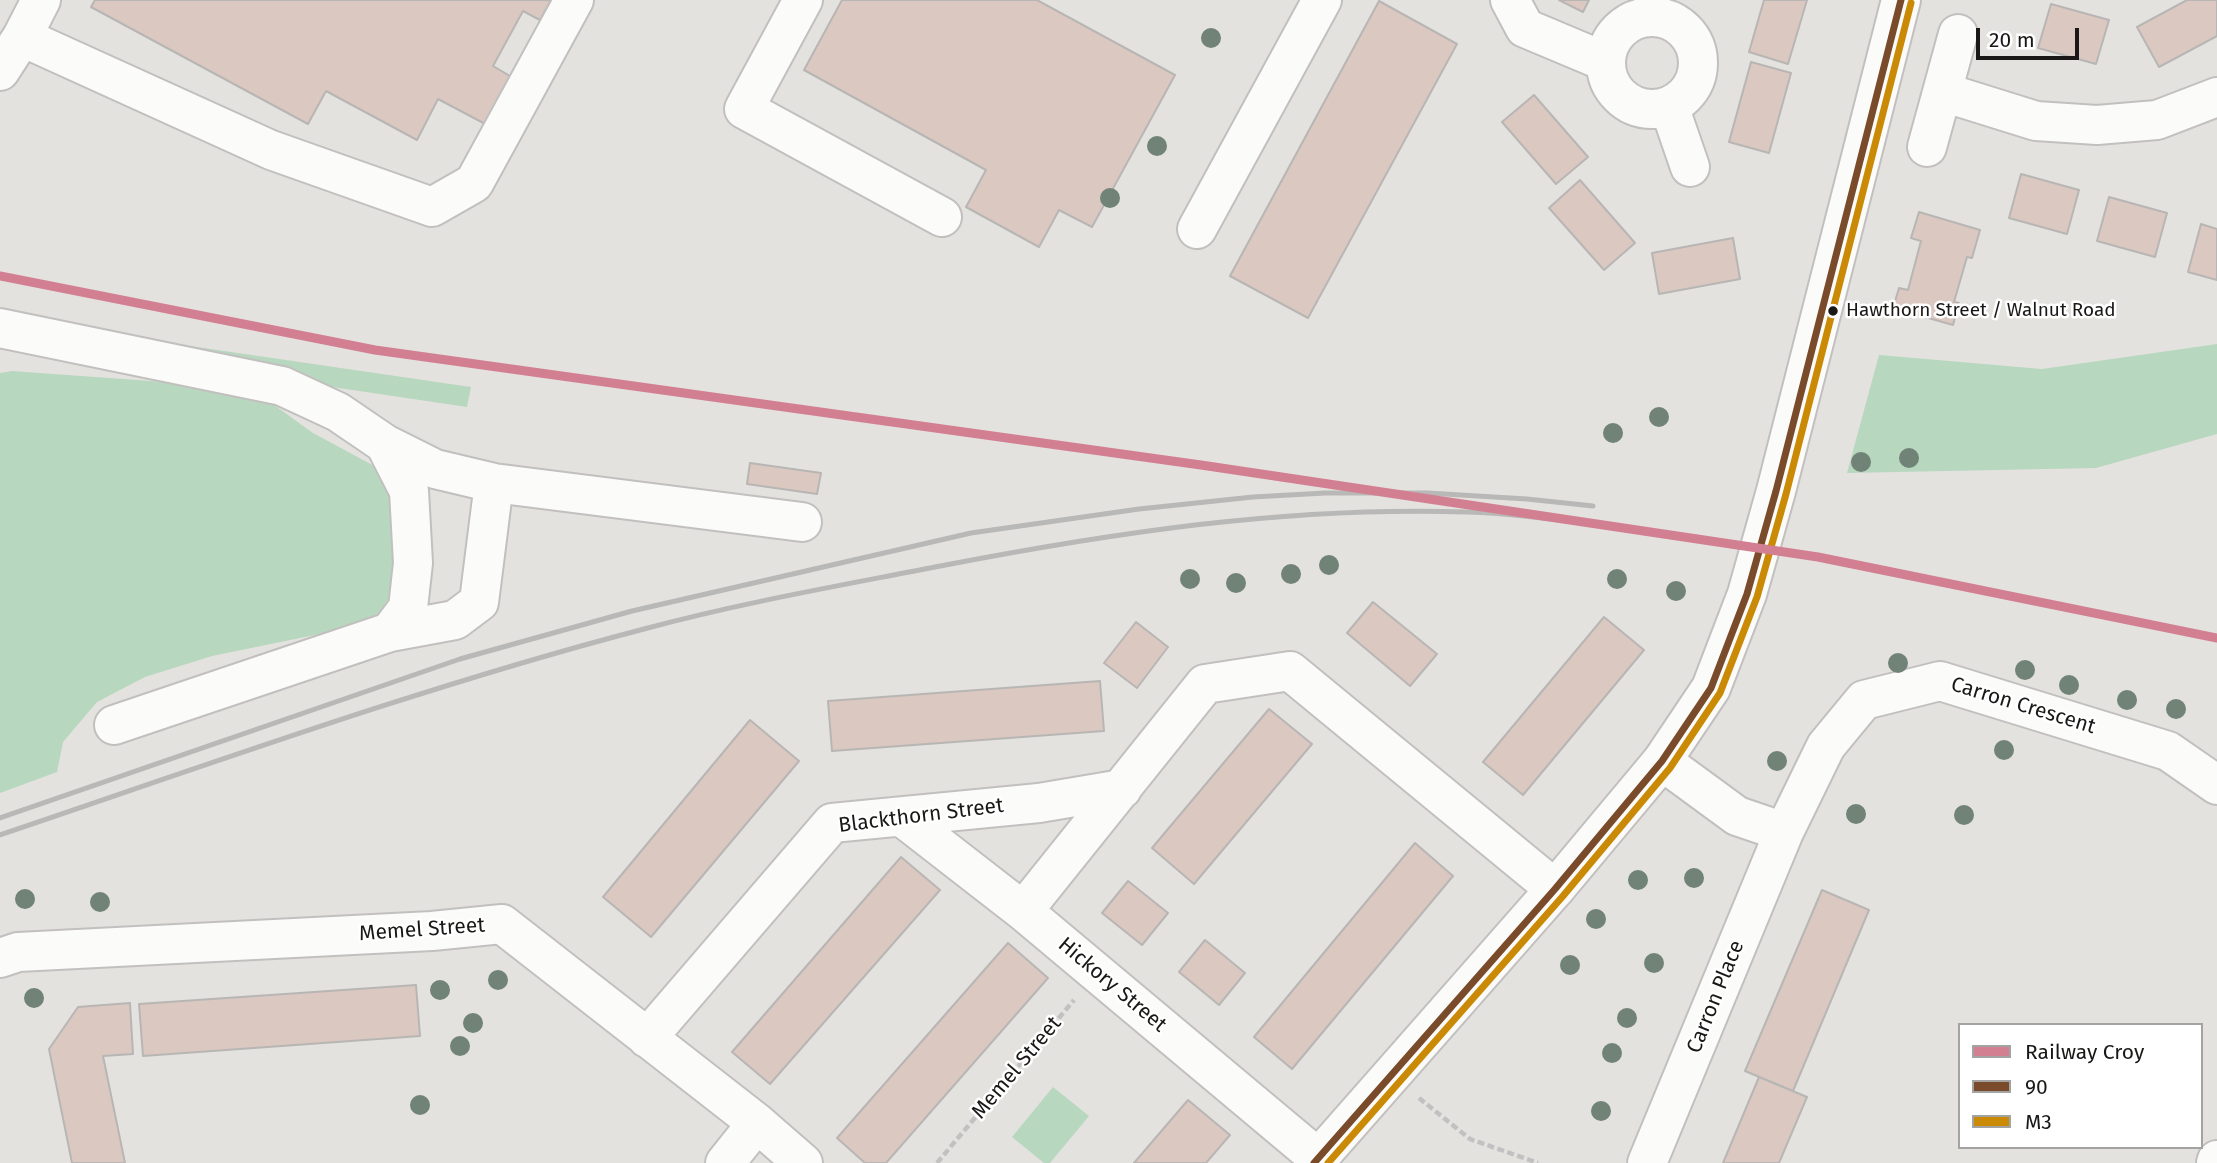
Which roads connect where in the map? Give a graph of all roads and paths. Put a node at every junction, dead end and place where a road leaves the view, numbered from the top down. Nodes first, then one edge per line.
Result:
1 (41, 0) edge
2 (573, 0) edge
3 (803, 0) edge
4 (1322, 0) edge
5 (1510, 0) edge
6 (1901, 0) edge
7 (1676, 10) edge
8 (1958, 34) dead end
9 (22, 37) junction
10 (1606, 62) junction
11 (0, 71) edge
12 (1943, 92) junction
13 (2217, 97) edge
14 (1669, 106) junction
15 (1927, 147) dead end
16 (1690, 167) dead end
17 (942, 217) dead end
18 (1197, 229) dead end
19 (0, 328) edge
20 (385, 444) junction
21 (494, 484) junction
22 (802, 522) dead end
23 (390, 632) junction
24 (114, 725) dead end
25 (1662, 761) junction
26 (2217, 785) edge
27 (1122, 789) junction
28 (902, 817) junction
29 (1784, 832) junction
30 (1555, 889) junction
31 (1023, 911) junction
32 (0, 958) edge
33 (1097, 973) junction
34 (647, 1038) junction
35 (1391, 1075) junction
36 (757, 1123) junction
37 (1316, 1161) edge
38 (725, 1163) edge
39 (803, 1163) edge
40 (937, 1163) edge
41 (1538, 1163) edge
42 (1647, 1163) edge

1 - 9 street
2 - 9 street
3 - 17 street
4 - 18 street
5 - 10 street
6 - 25 street
7 - 10 street
7 - 14 street
8 - 12 street
9 - 11 street
10 - 14 street
12 - 13 street
12 - 15 street
14 - 16 street
19 - 20 street
20 - 21 street
20 - 23 street
21 - 22 street
21 - 23 street
23 - 24 street
25 - 29 street
25 - 30 street
26 - 29 street, Carron Crescent
27 - 28 street, Blackthorn Street
27 - 30 street
27 - 31 street
28 - 31 street, Hickory Street
28 - 34 street, Blackthorn Street
29 - 42 street, Carron Place
30 - 35 street
31 - 33 street, Hickory Street
32 - 34 street, Memel Street
33 - 37 street, Hickory Street
33 - 40 path, Memel Street
34 - 36 street, Memel Street
35 - 37 street
35 - 41 path
36 - 38 street
36 - 39 street, Memel Street

